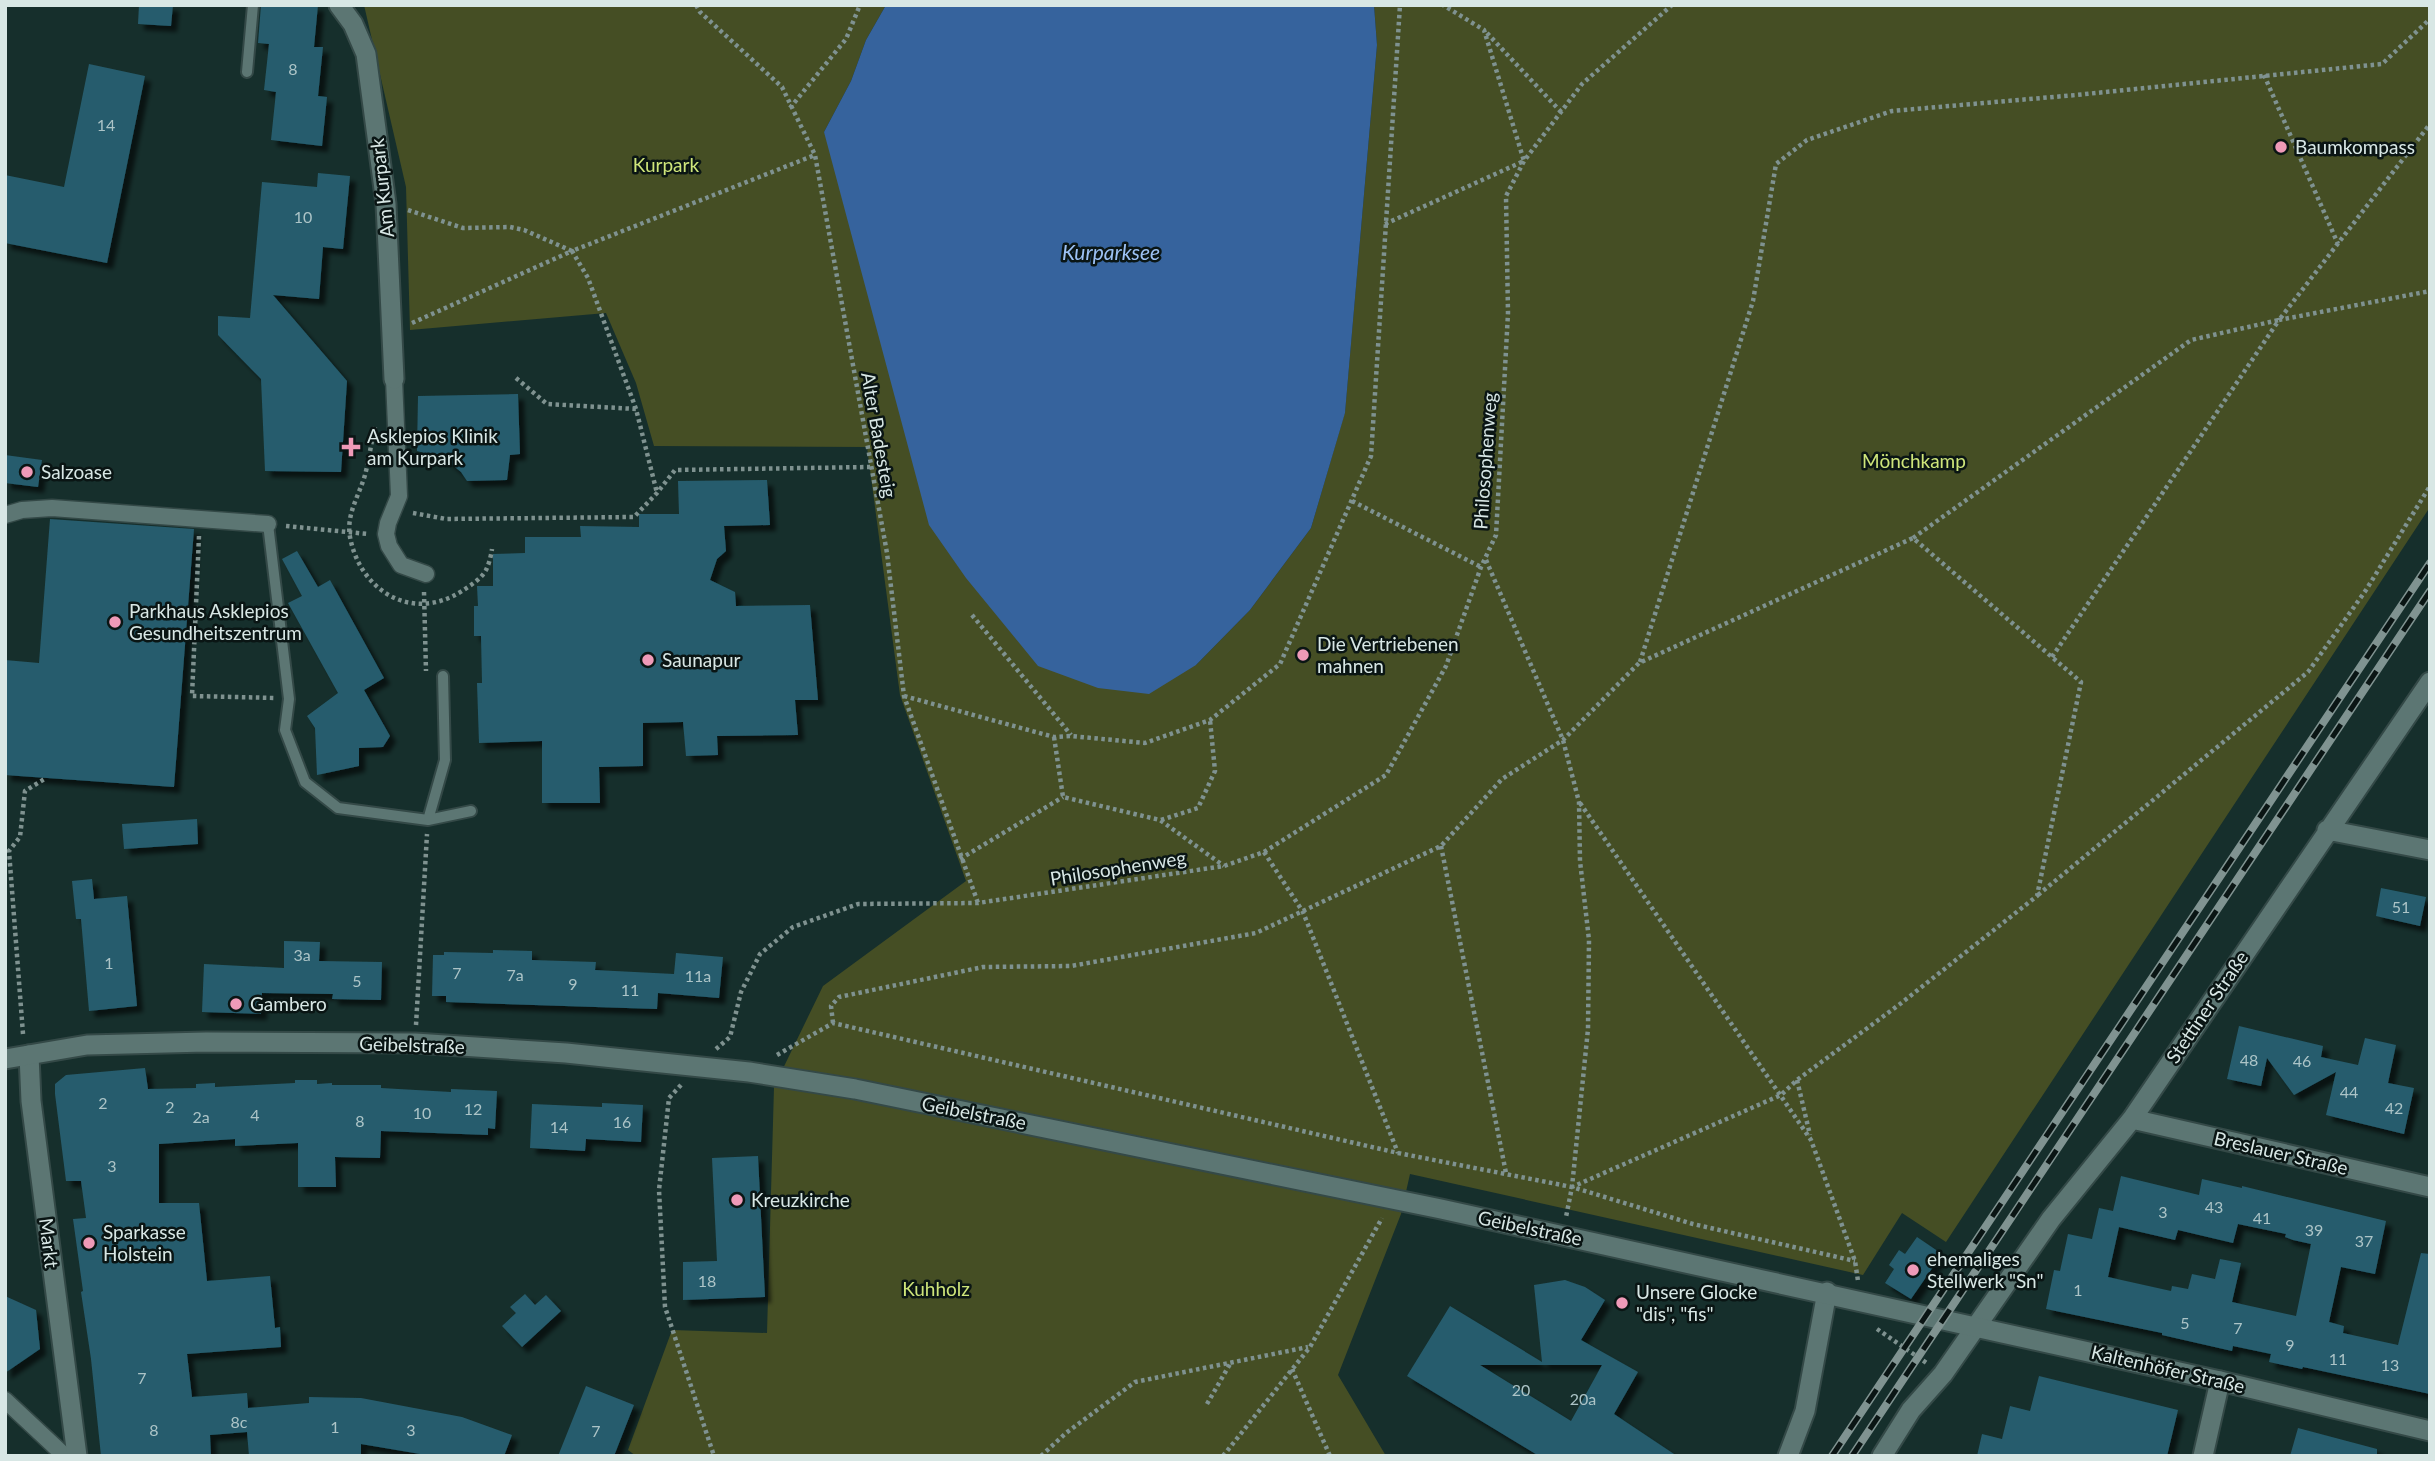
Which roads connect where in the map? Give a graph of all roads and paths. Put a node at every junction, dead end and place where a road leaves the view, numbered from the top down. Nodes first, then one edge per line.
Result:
1 (253, 5) edge
2 (339, 5) edge
3 (696, 5) edge
4 (860, 5) edge
5 (1400, 5) edge
6 (1443, 5) edge
7 (1672, 5) edge
8 (2430, 19) edge
9 (1484, 30) junction
10 (247, 72) dead end
11 (2264, 75) junction
12 (790, 108) junction
13 (1562, 113) junction
14 (2430, 124) edge
15 (815, 155) junction
16 (1524, 161) junction
17 (386, 204) junction
18 (1385, 225) junction
19 (2337, 244) junction
20 (572, 251) junction
21 (2430, 291) edge
22 (2278, 320) junction
23 (392, 332) junction
24 (516, 378) dead end
25 (394, 379) joint
26 (636, 409) junction
27 (870, 467) junction
28 (2430, 486) edge
29 (657, 494) junction
30 (1352, 501) junction
31 (395, 510) junction
32 (5, 515) edge
33 (200, 520) junction
34 (268, 524) junction
35 (360, 534) dead end
36 (1913, 538) junction
37 (1486, 559) junction
38 (1482, 567) junction
39 (426, 574) dead end
40 (424, 591) dead end
41 (972, 615) dead end
42 (2052, 657) junction
43 (1639, 663) junction
44 (443, 676) joint
45 (2430, 682) edge
46 (904, 695) junction
47 (289, 699) junction
48 (1210, 720) junction
49 (1071, 736) junction
50 (1054, 737) junction
51 (1563, 740) junction
52 (46, 778) dead end
53 (1063, 797) junction
54 (1579, 802) junction
55 (471, 811) dead end
56 (428, 820) junction
57 (1160, 820) junction
58 (2327, 830) junction
59 (1441, 846) junction
60 (2430, 850) edge
61 (1264, 852) junction
62 (960, 859) junction
63 (1224, 866) junction
64 (2037, 896) junction
65 (978, 903) junction
66 (1303, 912) junction
67 (833, 1023) junction
68 (23, 1035) dead end
69 (415, 1043) junction
70 (29, 1055) junction
71 (5, 1059) edge
72 (699, 1065) junction
73 (749, 1072) junction
74 (1797, 1080) junction
75 (1781, 1094) junction
76 (2132, 1119) junction
77 (1811, 1140) junction
78 (1398, 1153) junction
79 (1506, 1173) junction
80 (1572, 1187) junction
81 (2430, 1187) edge
82 (1393, 1199) junction
83 (1563, 1235) junction
84 (1855, 1261) junction
85 (1859, 1287) dead end
86 (1827, 1292) junction
87 (1905, 1311) joint
88 (1977, 1326) junction
89 (1877, 1328) dead end
90 (1310, 1347) junction
91 (1231, 1363) junction
92 (1292, 1369) junction
93 (1943, 1374) junction
94 (2220, 1381) junction
95 (5, 1400) edge
96 (1207, 1404) dead end
97 (2430, 1432) edge
98 (65, 1456) edge
99 (77, 1456) edge
100 (714, 1456) edge
101 (1041, 1456) edge
102 (1223, 1456) edge
103 (1330, 1456) edge
104 (1788, 1456) edge
105 (1882, 1456) edge
106 (2203, 1456) edge

1 - 10 lane
2 - 17 street, Am Kurpark
3 - 12 path, Alter Badesteig
4 - 12 path
5 - 18 path
6 - 9 path
7 - 13 path, Philosophenweg
8 - 11 path
9 - 13 path
9 - 16 path
11 - 19 path
11 - 43 path
12 - 15 path, Alter Badesteig
13 - 16 path, Philosophenweg
14 - 19 path
15 - 20 path
15 - 27 path, Alter Badesteig
16 - 18 path
16 - 37 path, Philosophenweg
17 - 20 path
17 - 23 street, Am Kurpark
18 - 30 path
19 - 22 path
20 - 23 path
20 - 26 path
21 - 22 path
22 - 36 path
22 - 42 path
23 - 25 street, Am Kurpark
24 - 26 path
25 - 31 street
26 - 29 path
27 - 29 path
27 - 46 path, Alter Badesteig
28 - 64 path
29 - 31 path
30 - 38 path
30 - 48 path
31 - 39 street
32 - 33 street
33 - 34 street
33 - 47 path
34 - 35 path
34 - 47 lane
36 - 42 path
36 - 43 path
37 - 38 path, Philosophenweg
37 - 51 path
38 - 61 path, Philosophenweg
40 - 44 path
41 - 49 path
42 - 64 path
43 - 51 path
44 - 56 lane
45 - 58 street, Stettiner Straße
46 - 50 path
46 - 62 path, Alter Badesteig
47 - 56 lane
48 - 49 path
48 - 57 path
49 - 50 path
50 - 53 path
51 - 54 path
51 - 59 path
52 - 68 path
53 - 57 path
53 - 62 path
54 - 75 path
54 - 80 path
55 - 56 lane
56 - 69 path
57 - 63 path
58 - 60 street
58 - 76 street, Stettiner Straße
59 - 66 path
59 - 79 path
61 - 63 path, Philosophenweg
61 - 66 path
62 - 65 path, Alter Badesteig
63 - 65 path, Philosophenweg
64 - 74 path
65 - 72 path, Philosophenweg
66 - 67 path
66 - 78 path
67 - 73 path
67 - 78 path
69 - 70 street, Geibelstraße
69 - 72 street, Geibelstraße
70 - 71 street
70 - 99 street, Markt
72 - 73 street, Geibelstraße
72 - 100 path, Philosophenweg
73 - 82 street, Geibelstraße
74 - 75 path
74 - 77 path
75 - 77 path
75 - 80 path
76 - 81 street, Breslauer Straße
76 - 88 street, Stettiner Straße
77 - 84 path
78 - 79 path
79 - 80 path
80 - 83 path
80 - 84 path
82 - 83 street, Geibelstraße
82 - 90 path
83 - 86 street, Geibelstraße
84 - 85 path
86 - 87 street, Geibelstraße
86 - 104 street
87 - 88 street, Kaltenhöfer Straße
88 - 93 street, Stettiner Straße
88 - 94 street, Kaltenhöfer Straße
89 - 93 path
90 - 91 path
90 - 92 path
91 - 96 path
91 - 101 path
92 - 102 path
92 - 103 path
93 - 105 street, Stettiner Straße
94 - 97 street, Kaltenhöfer Straße
94 - 106 street
95 - 98 street

